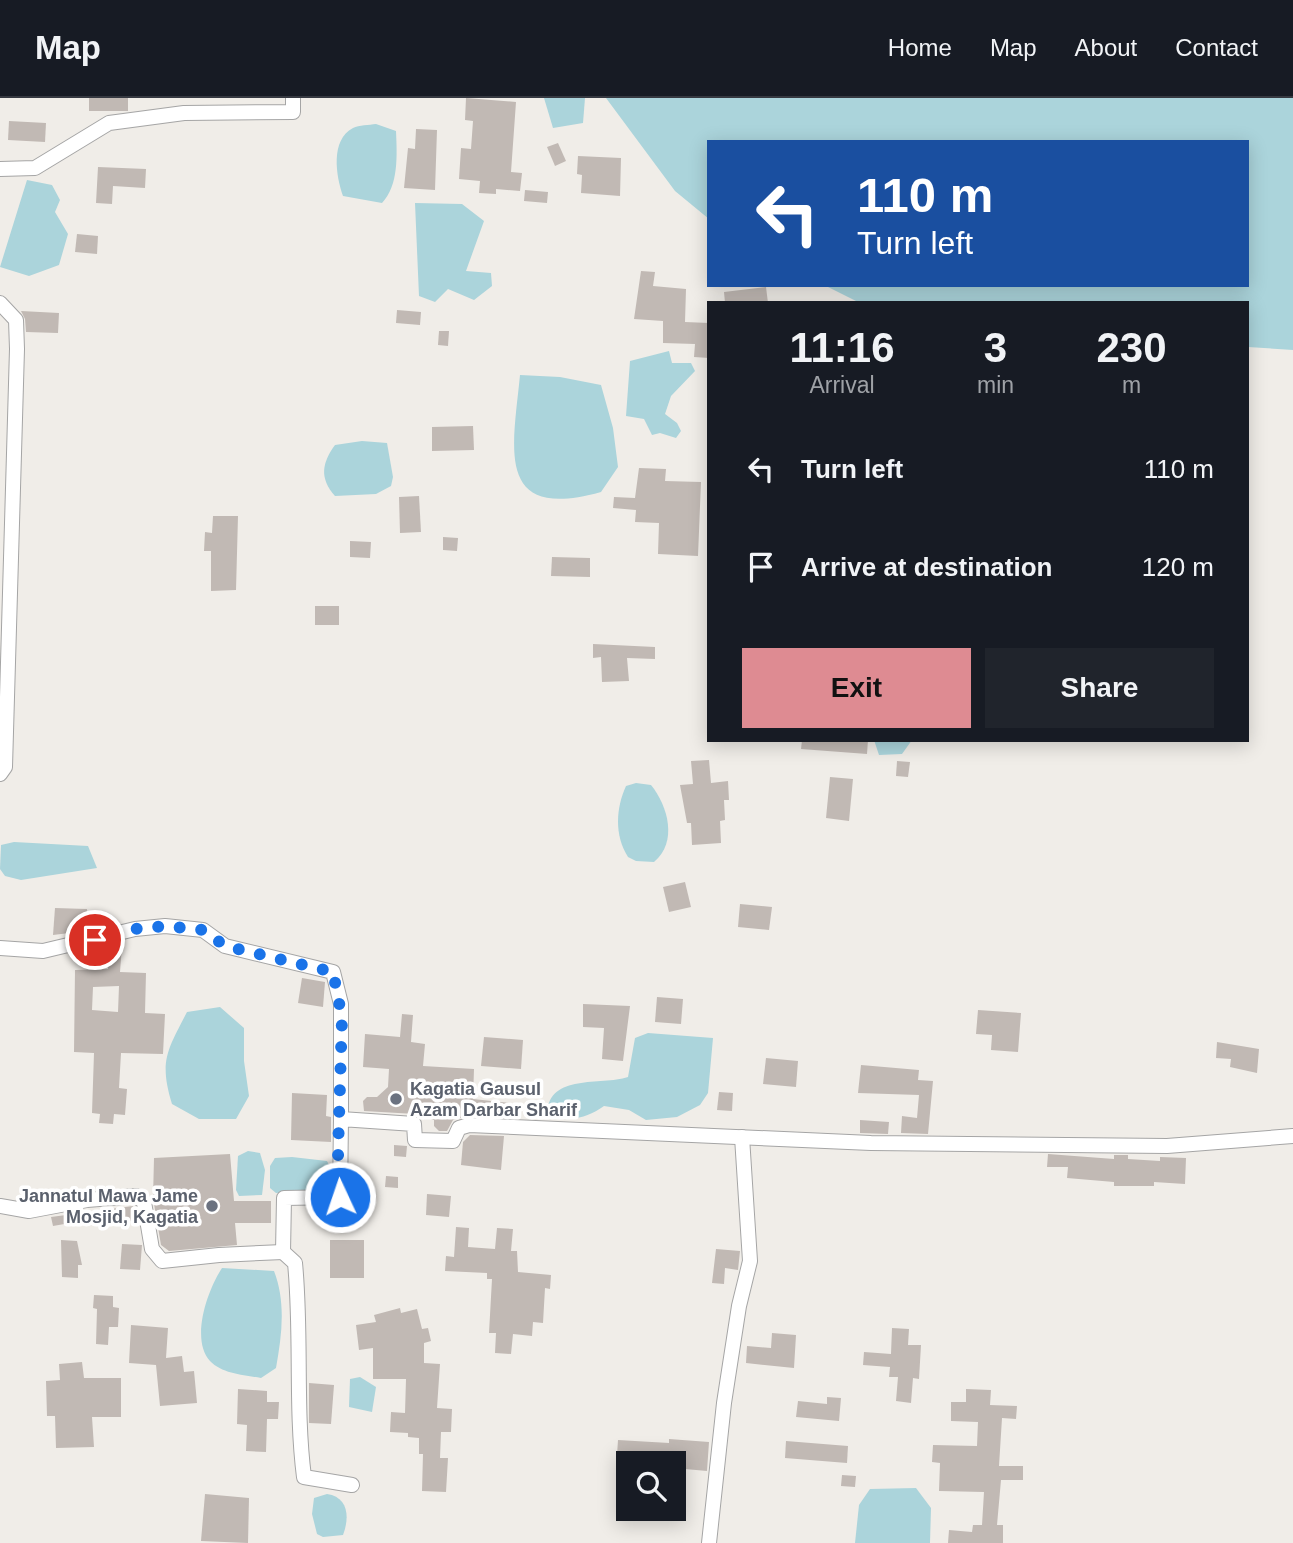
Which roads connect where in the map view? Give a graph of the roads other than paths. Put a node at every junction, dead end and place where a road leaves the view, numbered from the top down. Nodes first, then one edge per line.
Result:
1 (293, 98) edge
2 (0, 169) edge
3 (0, 303) edge
4 (0, 774) edge
5 (0, 948) edge
6 (341, 1119) junction
7 (1293, 1136) edge
8 (742, 1137) junction
9 (0, 1206) edge
10 (283, 1252) junction
11 (352, 1485) dead end
12 (709, 1543) edge

1 - 2 street
3 - 4 street
5 - 6 street
6 - 8 street
6 - 10 street
7 - 8 street
8 - 12 street
9 - 10 street
10 - 11 street

